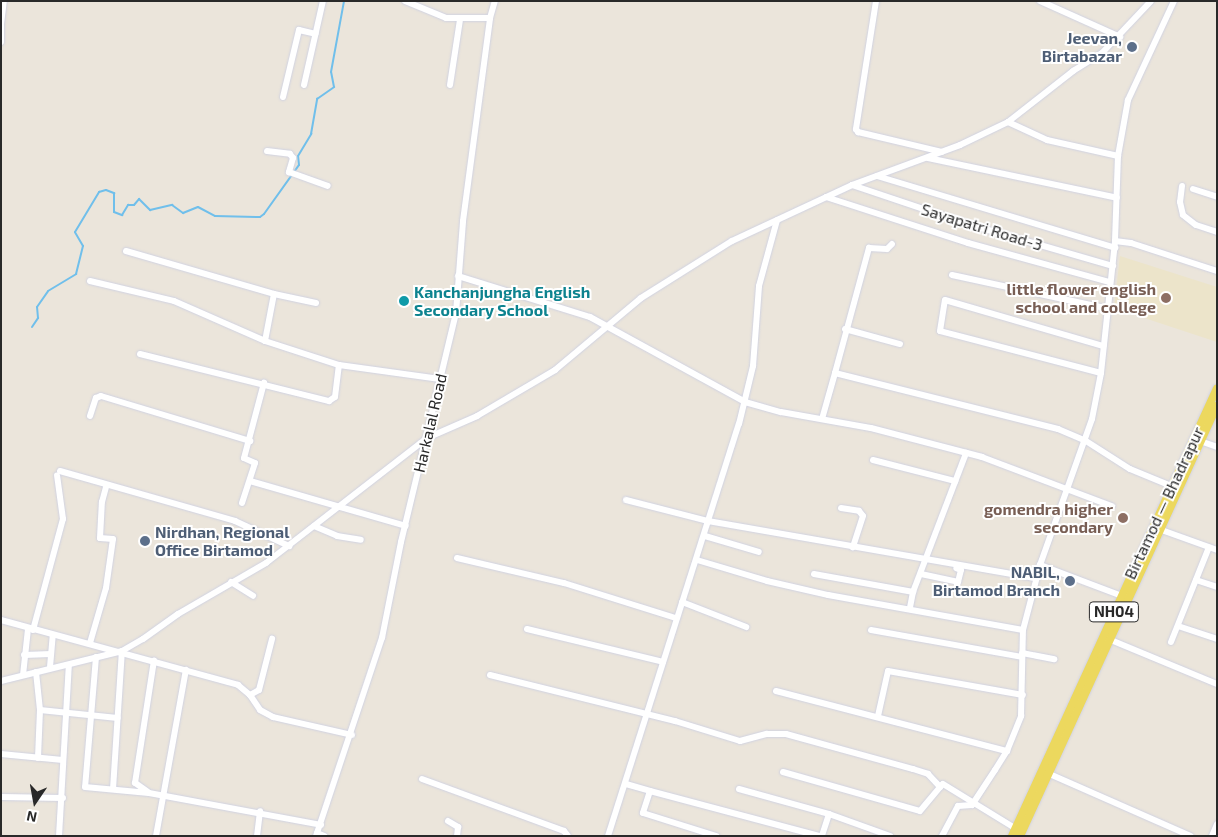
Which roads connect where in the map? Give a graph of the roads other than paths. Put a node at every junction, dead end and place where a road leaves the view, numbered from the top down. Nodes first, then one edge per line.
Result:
1 (4, 1) edge
2 (323, 1) edge
3 (404, 1) edge
4 (494, 1) edge
5 (876, 1) edge
6 (1040, 1) edge
7 (1151, 1) edge
8 (1174, 1) edge
9 (490, 18) junction
10 (460, 20) junction
11 (1, 24) edge
12 (316, 34) junction
13 (1120, 36) junction
14 (1, 42) edge
15 (304, 85) dead end
16 (450, 85) dead end
17 (283, 98) dead end
18 (1008, 122) junction
19 (267, 151) dead end
20 (942, 152) junction
21 (1118, 156) junction
22 (928, 158) junction
23 (877, 176) junction
24 (852, 185) junction
25 (328, 186) dead end
26 (1182, 186) dead end
27 (1193, 189) dead end
28 (826, 196) junction
29 (1217, 197) edge
30 (1117, 198) junction
31 (777, 220) junction
32 (1217, 232) edge
33 (892, 244) dead end
34 (1115, 244) junction
35 (126, 251) dead end
36 (1113, 266) junction
37 (1217, 270) edge
38 (952, 275) dead end
39 (458, 276) junction
40 (90, 281) dead end
41 (1110, 282) junction
42 (274, 294) junction
43 (316, 302) dead end
44 (1109, 309) junction
45 (608, 326) junction
46 (845, 329) junction
47 (264, 341) junction
48 (900, 344) dead end
49 (1103, 346) junction
50 (140, 354) dead end
51 (339, 365) junction
52 (834, 373) junction
53 (1101, 373) junction
54 (440, 379) junction
55 (264, 383) junction
56 (1217, 389) edge
57 (745, 402) junction
58 (1217, 406) edge
59 (1215, 415) edge
60 (90, 416) dead end
61 (822, 419) junction
62 (427, 438) junction
63 (1200, 440) junction
64 (250, 441) junction
65 (1086, 441) junction
66 (1217, 447) edge
67 (966, 453) junction
68 (874, 460) dead end
69 (955, 480) junction
70 (250, 481) junction
71 (1172, 486) junction
72 (106, 487) dead end
73 (1066, 488) junction
74 (626, 500) dead end
75 (242, 503) dead end
76 (336, 506) junction
77 (1112, 506) dead end
78 (841, 508) dead end
79 (708, 521) junction
80 (314, 526) junction
81 (406, 526) junction
82 (1156, 528) junction
83 (705, 536) junction
84 (361, 540) dead end
85 (289, 546) junction
86 (852, 546) junction
87 (1209, 547) junction
88 (1217, 550) edge
89 (759, 552) dead end
90 (457, 558) dead end
91 (927, 559) junction
92 (697, 560) junction
93 (1040, 565) junction
94 (956, 568) dead end
95 (814, 574) dead end
96 (921, 574) junction
97 (1036, 578) junction
98 (1196, 580) junction
99 (231, 582) junction
100 (1217, 586) edge
101 (913, 592) junction
102 (253, 596) dead end
103 (1122, 596) junction
104 (682, 602) junction
105 (910, 608) junction
106 (676, 618) junction
107 (1, 620) edge
108 (1178, 626) junction
109 (746, 627) dead end
110 (527, 629) dead end
111 (30, 630) junction
112 (871, 630) dead end
113 (1023, 630) junction
114 (53, 635) junction
115 (272, 638) dead end
116 (1105, 638) junction
117 (1217, 639) edge
118 (1171, 642) dead end
119 (90, 644) junction
120 (122, 651) junction
121 (50, 654) junction
122 (24, 655) junction
123 (1022, 655) junction
124 (96, 657) junction
125 (1054, 659) dead end
126 (154, 660) junction
127 (663, 662) junction
128 (69, 666) junction
129 (50, 667) junction
130 (186, 670) junction
131 (36, 672) junction
132 (490, 674) dead end
133 (23, 675) junction
134 (1, 681) edge
135 (1217, 684) edge
136 (776, 692) dead end
137 (250, 695) junction
138 (1023, 695) junction
139 (40, 710) junction
140 (66, 713) junction
141 (648, 714) junction
142 (91, 715) junction
143 (878, 716) junction
144 (118, 718) junction
145 (352, 735) junction
146 (1007, 751) junction
147 (1, 754) edge
148 (38, 758) junction
149 (63, 760) junction
150 (783, 772) dead end
151 (1046, 772) junction
152 (422, 779) dead end
153 (626, 784) junction
154 (940, 787) junction
155 (113, 789) junction
156 (739, 789) dead end
157 (650, 791) junction
158 (149, 793) junction
159 (162, 795) junction
160 (1, 797) edge
161 (63, 798) junction
162 (972, 805) junction
163 (260, 811) junction
164 (829, 814) junction
165 (448, 822) dead end
166 (1217, 824) edge
167 (321, 825) junction
168 (1017, 833) edge
169 (317, 834) edge
170 (58, 836) edge
171 (156, 836) edge
172 (257, 836) edge
173 (324, 836) edge
174 (457, 836) edge
175 (568, 836) edge
176 (608, 836) edge
177 (716, 836) edge
178 (820, 836) edge
179 (890, 836) edge
180 (942, 836) edge
181 (1191, 836) edge
182 (1212, 836) edge

1 - 11 street
2 - 12 street
3 - 10 street
4 - 9 street, Harkalal Road
5 - 20 street
6 - 13 street
7 - 13 street
8 - 21 street
9 - 10 street
9 - 39 street, Harkalal Road
10 - 16 street
11 - 14 street
12 - 15 street
12 - 17 street
13 - 18 street
18 - 20 street
18 - 21 street
19 - 25 street
20 - 22 street
21 - 30 street
22 - 23 street
22 - 30 street
23 - 24 street
23 - 34 street
24 - 28 street
24 - 36 street, Sayapatri Road-3
26 - 32 street
27 - 29 street
28 - 31 street
28 - 41 street
30 - 34 street
31 - 45 street
31 - 57 street
33 - 46 street
34 - 36 street
34 - 37 street
35 - 42 street
36 - 41 street
38 - 44 street
39 - 45 street
39 - 54 street, Harkalal Road
40 - 47 street
41 - 44 street
42 - 43 street
42 - 47 street
44 - 49 street
45 - 57 street
45 - 62 street
46 - 48 street
46 - 52 street
47 - 51 street
49 - 53 street
49 - 53 street
50 - 55 street
51 - 54 street
51 - 55 street
52 - 61 street
52 - 65 street
53 - 65 street
54 - 62 street, Harkalal Road
55 - 64 street
56 - 71 main road, Birtamod — Bhadrapur / NH04
57 - 61 street
57 - 79 street
58 - 59 main road, Birtamod — Bhadrapur / NH04
59 - 63 main road, Birtamod — Bhadrapur / NH04
60 - 64 street
61 - 67 street
62 - 76 street
62 - 81 street, Harkalal Road
63 - 66 street
63 - 82 main road, Birtamod — Bhadrapur / NH04
64 - 70 street
65 - 71 street
65 - 73 street
67 - 69 street
67 - 73 street
68 - 69 street
69 - 91 street
70 - 75 street
70 - 76 street
71 - 82 main road, Birtamod — Bhadrapur / NH04
72 - 119 street
73 - 77 street
73 - 93 street
74 - 79 street
76 - 80 street
76 - 81 street
78 - 86 street
79 - 83 street
79 - 86 street
80 - 84 street
80 - 85 street
81 - 145 street, Harkalal Road
82 - 87 street
82 - 103 main road, Birtamod — Bhadrapur / NH04
82 - 116 main road, Birtamod — Bhadrapur / NH04
83 - 89 street
83 - 92 street
85 - 99 street
85 - 111 street
86 - 91 street
87 - 88 street
87 - 98 street
90 - 106 street
91 - 96 street
91 - 97 street
92 - 104 street
92 - 105 street
93 - 97 street
93 - 103 street
94 - 96 street
95 - 101 street
96 - 101 street
97 - 113 street
98 - 100 street
98 - 108 street
99 - 102 street
99 - 120 street
101 - 105 street
103 - 116 main road, Birtamod — Bhadrapur / NH04
104 - 106 street
104 - 109 street
105 - 113 street
106 - 127 street
107 - 111 street
108 - 117 street
108 - 118 street
110 - 127 street
111 - 114 street
111 - 122 street
112 - 123 street
113 - 123 street
114 - 119 street
114 - 121 street
115 - 137 street
116 - 135 street
116 - 151 main road, Birtamod — Bhadrapur / NH04
119 - 120 street
120 - 124 street
120 - 126 street
120 - 144 street
121 - 122 street
121 - 129 street
122 - 133 street
123 - 125 street
123 - 138 street
124 - 128 street
124 - 142 street
126 - 130 street
126 - 158 street
127 - 141 street
128 - 129 street
128 - 140 street
129 - 131 street
130 - 137 street
130 - 159 street
131 - 133 street
131 - 139 street
132 - 141 street
133 - 134 street
136 - 143 street
137 - 145 street
138 - 143 street
138 - 146 street
139 - 140 street
139 - 148 street
140 - 142 street
140 - 149 street
141 - 153 street
141 - 154 street
142 - 144 street
142 - 155 street
143 - 146 street
144 - 155 street
145 - 167 street, Harkalal Road
146 - 162 street
147 - 148 street
148 - 149 street
149 - 161 street
150 - 154 street
151 - 168 main road, Birtamod — Bhadrapur / NH04
151 - 181 street
152 - 175 street
153 - 157 street
153 - 176 street
154 - 162 street
155 - 158 street
156 - 164 street
157 - 177 street
157 - 178 street
158 - 159 street
159 - 163 street
159 - 171 street
160 - 161 street
161 - 170 street
162 - 168 street
162 - 180 street
163 - 167 street
163 - 172 street
164 - 178 street
164 - 179 street
165 - 174 street
166 - 182 street
167 - 169 street, Harkalal Road
169 - 173 street

